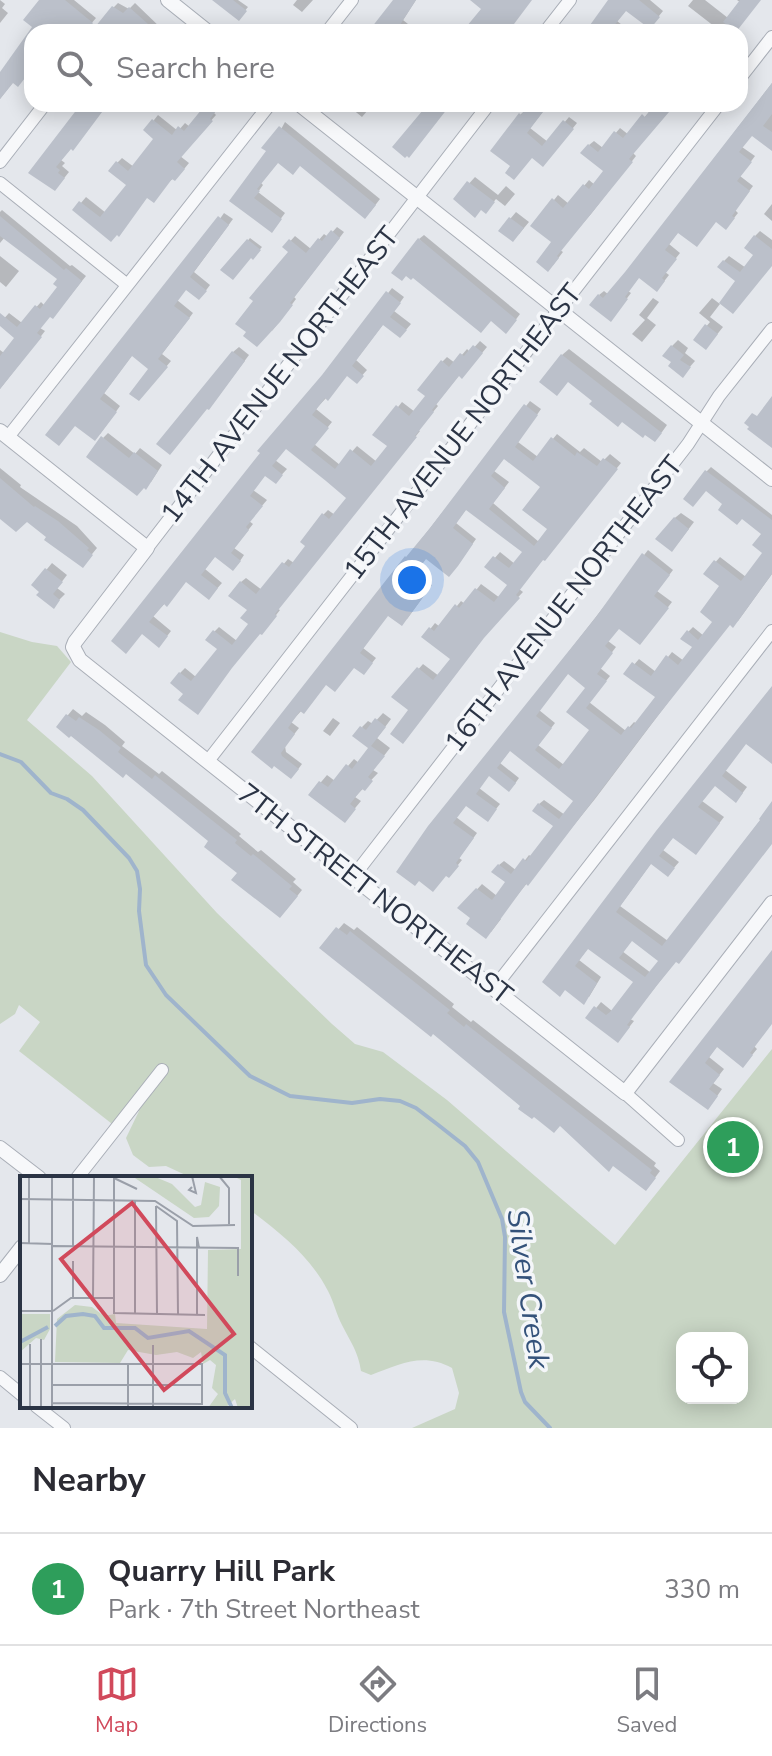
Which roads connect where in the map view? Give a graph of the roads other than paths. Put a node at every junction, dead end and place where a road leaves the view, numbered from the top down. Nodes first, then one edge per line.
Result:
1 (168, 0) edge
2 (352, 0) edge
3 (570, 0) edge
4 (198, 24) edge
5 (333, 24) edge
6 (551, 24) edge
7 (772, 37) edge
8 (748, 68) edge
9 (39, 112) edge
10 (264, 112) edge
11 (309, 112) edge
12 (483, 112) edge
13 (713, 112) edge
14 (0, 162) edge
15 (0, 183) edge
16 (416, 198) junction
17 (126, 284) junction
18 (558, 311) junction
19 (772, 329) edge
20 (701, 423) junction
21 (4, 434) edge
22 (772, 479) edge
23 (147, 548) junction
24 (772, 631) edge
25 (73, 647) joint
26 (208, 761) junction
27 (353, 877) junction
28 (772, 903) edge
29 (494, 988) junction
30 (162, 1070) dead end
31 (625, 1093) junction
32 (678, 1140) dead end
33 (0, 1148) edge
34 (36, 1176) edge
35 (79, 1176) edge
36 (20, 1250) edge
37 (0, 1275) edge
38 (252, 1349) edge
39 (0, 1377) edge
40 (20, 1393) edge
41 (39, 1408) edge
42 (64, 1428) edge
43 (351, 1428) edge

1 - 4 street
2 - 5 street
3 - 6 street
7 - 8 street
9 - 14 street
10 - 17 street
11 - 16 street
12 - 16 street, 14TH AVENUE NORTHEAST
13 - 18 street, 15TH AVENUE NORTHEAST
15 - 17 street
16 - 18 street
16 - 23 street, 14TH AVENUE NORTHEAST
17 - 21 street
18 - 20 street
18 - 26 street, 15TH AVENUE NORTHEAST
19 - 20 street, 16TH AVENUE NORTHEAST
20 - 22 street
20 - 27 street, 16TH AVENUE NORTHEAST
21 - 23 street
23 - 25 street, 14TH AVENUE NORTHEAST
24 - 29 street
25 - 26 street, 7TH STREET NORTHEAST
26 - 27 street, 7TH STREET NORTHEAST
27 - 29 street, 7TH STREET NORTHEAST
28 - 31 street
29 - 31 street, 7TH STREET NORTHEAST
30 - 35 street
31 - 32 street, 7TH STREET NORTHEAST
33 - 34 street
36 - 37 street
38 - 43 street
39 - 40 street
41 - 42 street

